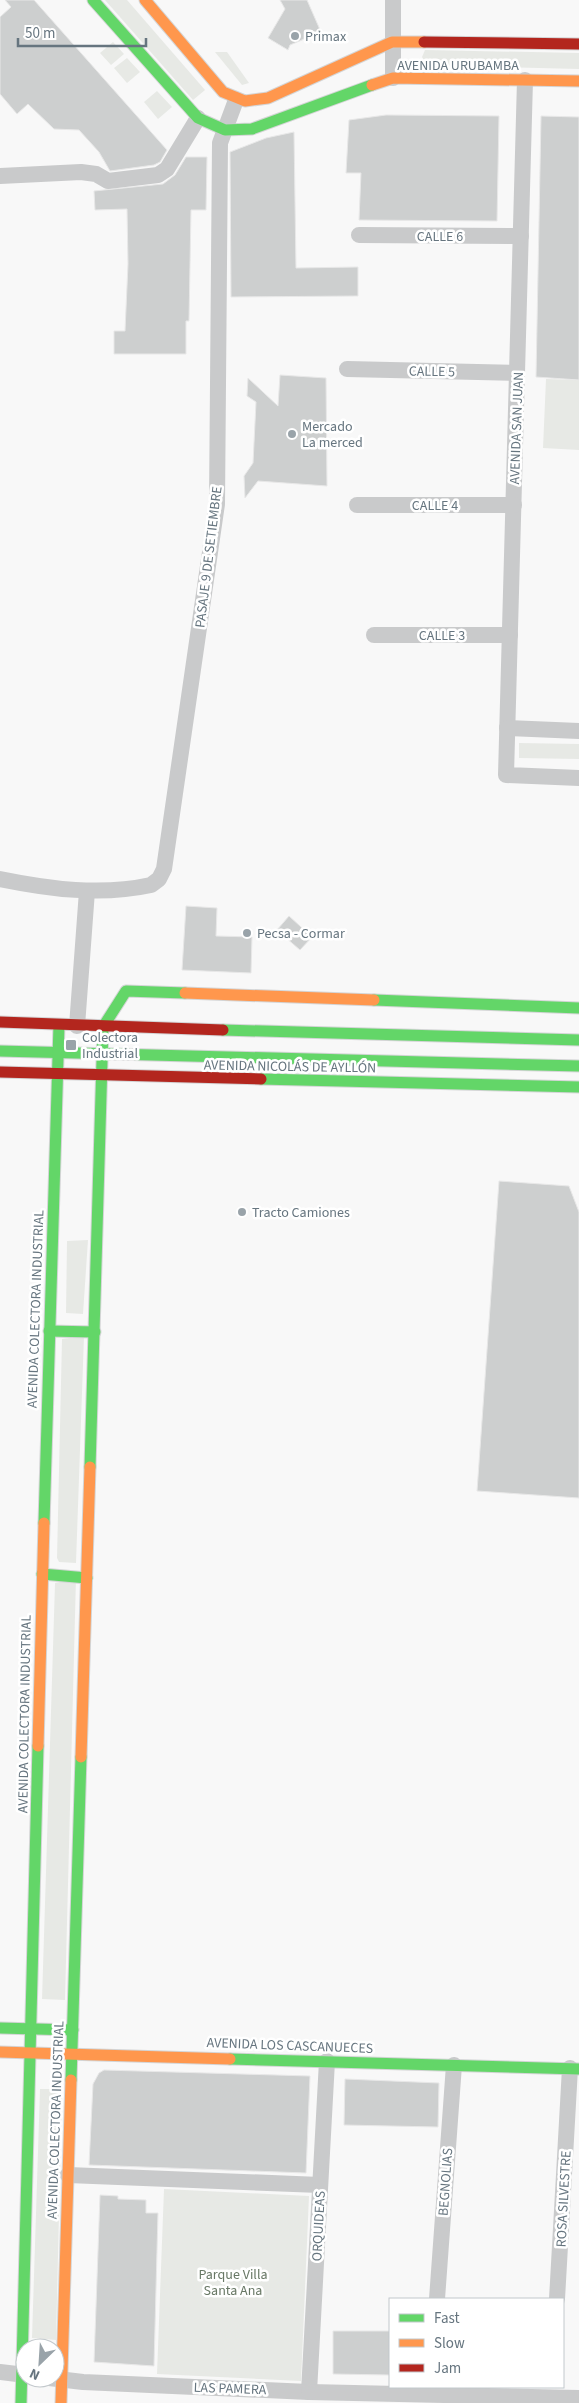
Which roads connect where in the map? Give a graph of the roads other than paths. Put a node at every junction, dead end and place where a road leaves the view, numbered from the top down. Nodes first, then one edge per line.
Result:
1 (92, 0) edge
2 (145, 0) edge
3 (393, 0) edge
4 (392, 42) junction
5 (579, 44) edge
6 (393, 78) junction
7 (525, 80) junction
8 (579, 81) edge
9 (236, 100) junction
10 (198, 118) junction
11 (225, 130) junction
12 (0, 176) edge
13 (359, 235) dead end
14 (522, 236) junction
15 (347, 369) dead end
16 (518, 373) junction
17 (357, 505) dead end
18 (514, 506) junction
19 (374, 635) dead end
20 (510, 635) junction
21 (507, 728) junction
22 (579, 731) edge
23 (579, 778) edge
24 (0, 879) edge
25 (87, 891) junction
26 (579, 1008) edge
27 (0, 1022) edge
28 (60, 1025) junction
29 (77, 1026) junction
30 (103, 1027) junction
31 (579, 1040) edge
32 (301, 1046) junction
33 (0, 1051) edge
34 (58, 1054) junction
35 (101, 1055) junction
36 (579, 1066) edge
37 (0, 1072) edge
38 (58, 1076) junction
39 (100, 1076) junction
40 (579, 1087) edge
41 (49, 1332) junction
42 (95, 1332) junction
43 (42, 1574) junction
44 (87, 1578) junction
45 (0, 2028) edge
46 (31, 2029) junction
47 (74, 2030) junction
48 (0, 2052) edge
49 (30, 2053) junction
50 (73, 2054) junction
51 (327, 2061) junction
52 (454, 2065) junction
53 (575, 2068) edge
54 (68, 2175) junction
55 (320, 2184) junction
56 (437, 2298) edge
57 (558, 2298) edge
58 (25, 2338) edge
59 (58, 2338) edge
60 (0, 2372) edge
61 (15, 2373) edge
62 (65, 2380) edge
63 (23, 2388) edge
64 (57, 2388) edge
65 (430, 2391) edge
66 (309, 2392) junction
67 (552, 2392) edge
68 (345, 2398) edge
69 (573, 2400) edge
70 (22, 2403) edge
71 (61, 2403) edge

1 - 10 main road
2 - 9 main road
3 - 4 street
4 - 5 main road, AVENIDA URUBAMBA
4 - 6 street
4 - 9 main road, AVENIDA URUBAMBA
6 - 7 main road, AVENIDA URUBAMBA
6 - 11 main road, AVENIDA URUBAMBA
7 - 8 main road, AVENIDA URUBAMBA
7 - 14 street, AVENIDA SAN JUAN
9 - 11 street, PASAJE 9 DE SETIEMBRE
10 - 11 main road
10 - 12 street
11 - 25 street, PASAJE 9 DE SETIEMBRE
13 - 14 street, CALLE 6
14 - 16 street, AVENIDA SAN JUAN
15 - 16 street, CALLE 5
16 - 18 street, AVENIDA SAN JUAN
17 - 18 street, CALLE 4
18 - 20 street, AVENIDA SAN JUAN
19 - 20 street, CALLE 3
20 - 21 street, AVENIDA SAN JUAN
21 - 22 street
21 - 23 street, AVENIDA SAN JUAN
24 - 25 street, PASAJE 9 DE SETIEMBRE
25 - 29 street
26 - 30 main road
27 - 28 main road, AVENIDA NICOLÁS DE AYLLÓN
28 - 29 main road, AVENIDA NICOLÁS DE AYLLÓN
28 - 34 main road, AVENIDA COLECTORA INDUSTRIAL
29 - 30 main road, AVENIDA NICOLÁS DE AYLLÓN
30 - 32 main road, AVENIDA NICOLÁS DE AYLLÓN
30 - 35 main road, AVENIDA COLECTORA INDUSTRIAL
31 - 32 main road, AVENIDA NICOLÁS DE AYLLÓN
32 - 35 main road, AVENIDA NICOLÁS DE AYLLÓN
32 - 36 main road, AVENIDA NICOLÁS DE AYLLÓN
33 - 34 main road, AVENIDA NICOLÁS DE AYLLÓN
34 - 35 main road, AVENIDA NICOLÁS DE AYLLÓN
34 - 38 main road, AVENIDA COLECTORA INDUSTRIAL
35 - 39 main road, AVENIDA COLECTORA INDUSTRIAL
37 - 38 main road, AVENIDA NICOLÁS DE AYLLÓN
38 - 39 main road, AVENIDA NICOLÁS DE AYLLÓN
38 - 41 main road, AVENIDA COLECTORA INDUSTRIAL
39 - 40 main road, AVENIDA NICOLÁS DE AYLLÓN
39 - 42 main road, AVENIDA COLECTORA INDUSTRIAL
41 - 42 main road
41 - 43 main road, AVENIDA COLECTORA INDUSTRIAL
42 - 44 main road, AVENIDA COLECTORA INDUSTRIAL
43 - 44 main road
43 - 46 main road, AVENIDA COLECTORA INDUSTRIAL
44 - 47 main road, AVENIDA COLECTORA INDUSTRIAL
45 - 46 main road
46 - 47 main road
46 - 49 main road, AVENIDA COLECTORA INDUSTRIAL
47 - 50 main road, AVENIDA COLECTORA INDUSTRIAL
48 - 49 main road, AVENIDA LOS CASCANUECES
49 - 50 main road, AVENIDA LOS CASCANUECES
49 - 58 main road, AVENIDA COLECTORA INDUSTRIAL
50 - 51 main road, AVENIDA LOS CASCANUECES
50 - 54 main road, AVENIDA COLECTORA INDUSTRIAL
51 - 52 main road, AVENIDA LOS CASCANUECES
51 - 55 street, ORQUIDEAS
52 - 53 main road, AVENIDA LOS CASCANUECES
52 - 56 street, BEGNOLIAS
53 - 57 street, ROSA SILVESTRE
54 - 55 street
54 - 59 main road, AVENIDA COLECTORA INDUSTRIAL
55 - 66 street, ORQUIDEAS
60 - 61 street
62 - 66 street, LAS PAMERA
63 - 70 main road, AVENIDA COLECTORA INDUSTRIAL
64 - 71 main road, AVENIDA COLECTORA INDUSTRIAL
65 - 67 street, LAS PAMERA
65 - 68 street, LAS PAMERA
66 - 68 street, LAS PAMERA
67 - 69 street, LAS PAMERA

